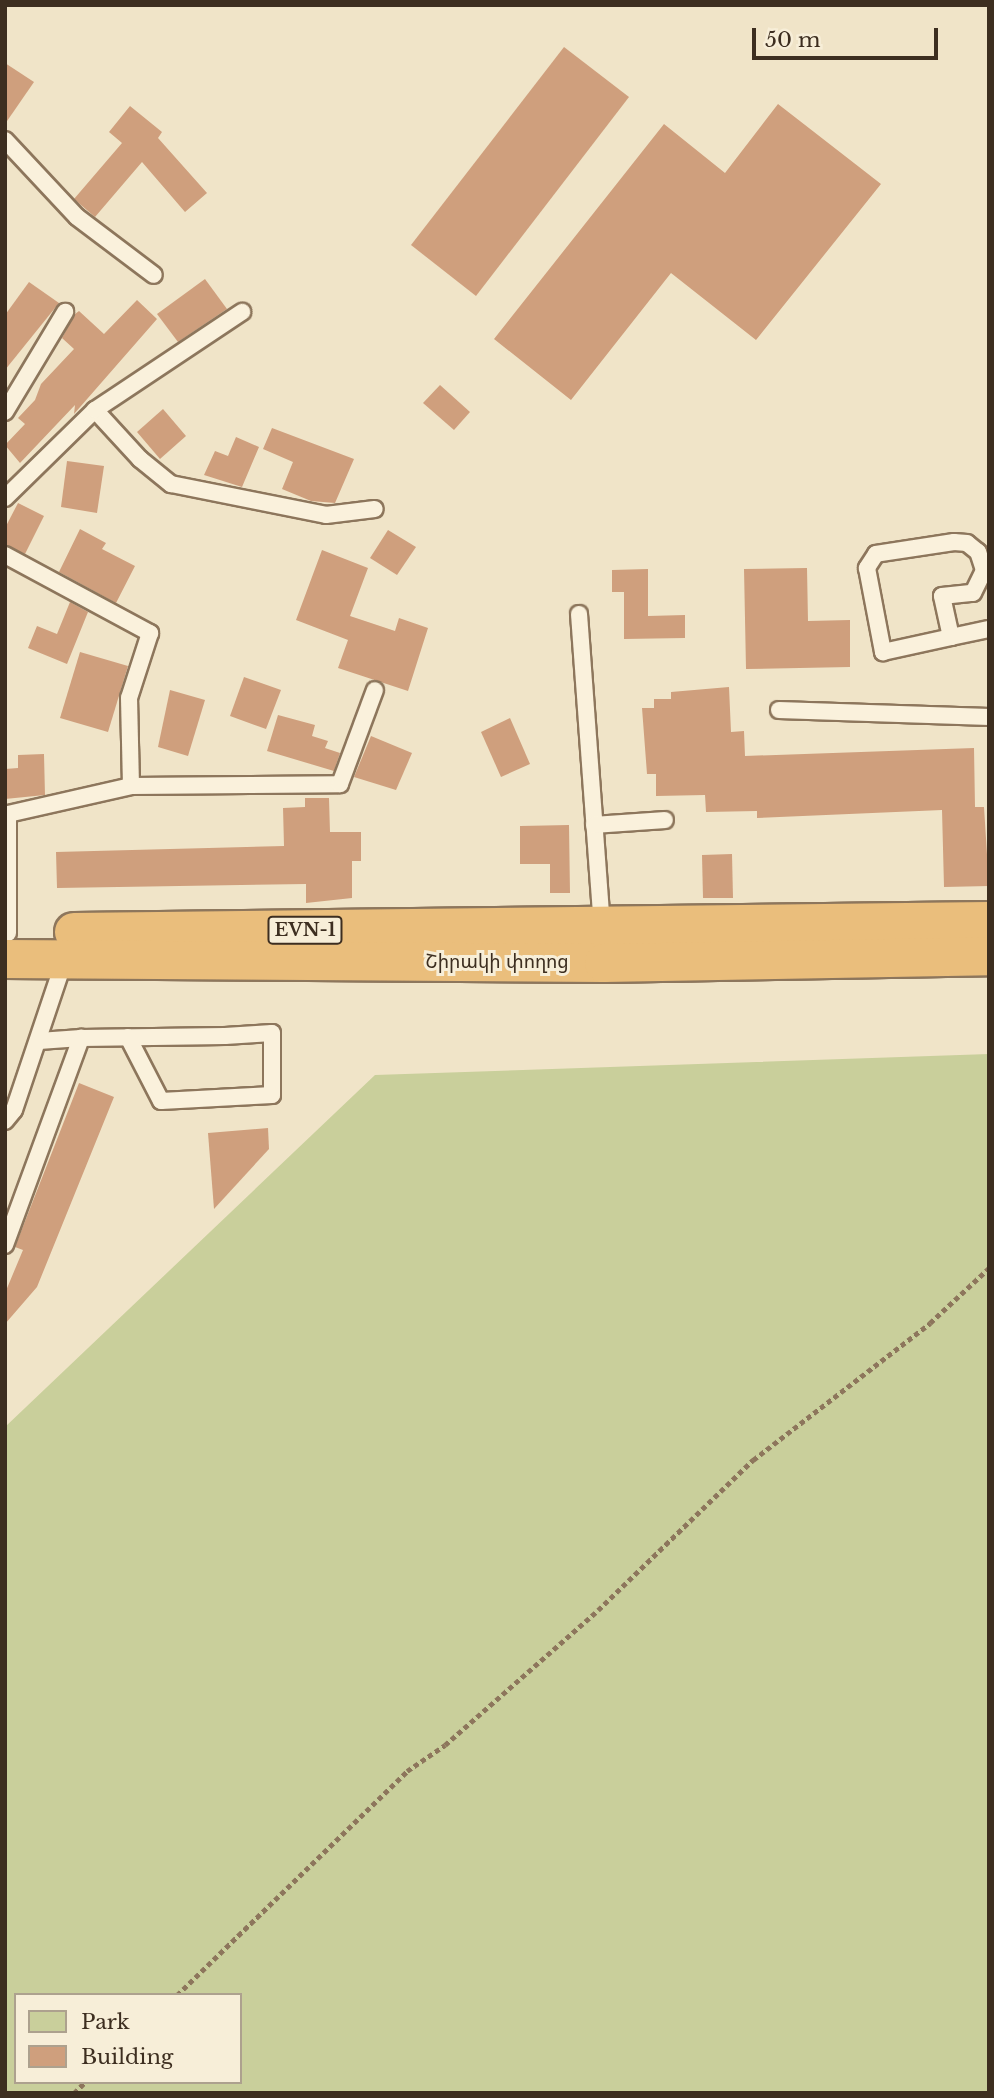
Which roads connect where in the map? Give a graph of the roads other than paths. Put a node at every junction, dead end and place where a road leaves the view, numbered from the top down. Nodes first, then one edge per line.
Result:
1 (5, 140) edge
2 (154, 275) dead end
3 (65, 312) dead end
4 (242, 312) dead end
5 (96, 410) junction
6 (5, 412) edge
7 (5, 498) edge
8 (375, 509) dead end
9 (5, 555) edge
10 (579, 614) dead end
11 (989, 629) edge
12 (951, 638) junction
13 (375, 690) dead end
14 (779, 710) dead end
15 (989, 717) edge
16 (131, 786) junction
17 (665, 820) dead end
18 (594, 825) junction
19 (989, 921) edge
20 (602, 928) junction
21 (6, 942) edge
22 (989, 956) edge
23 (65, 958) junction
24 (128, 1037) junction
25 (81, 1038) junction
26 (39, 1041) junction
27 (5, 1121) edge
28 (5, 1245) edge

1 - 2 lane
3 - 6 lane
4 - 5 lane
5 - 7 lane
5 - 8 lane
9 - 16 lane
10 - 18 lane
11 - 12 lane
12 - 12 lane
13 - 16 lane
14 - 15 lane
16 - 21 lane
17 - 18 lane
18 - 20 lane
19 - 20 highway, Շիրակի փողոց / EVN-1
20 - 21 highway, Շիրակի փողոց / EVN-1
21 - 23 highway, Շիրակի փողոց / EVN-1
22 - 23 highway, Շիրակի փողոց / EVN-1
23 - 26 lane
24 - 24 lane
24 - 25 lane
25 - 26 lane
25 - 28 lane
26 - 27 lane

